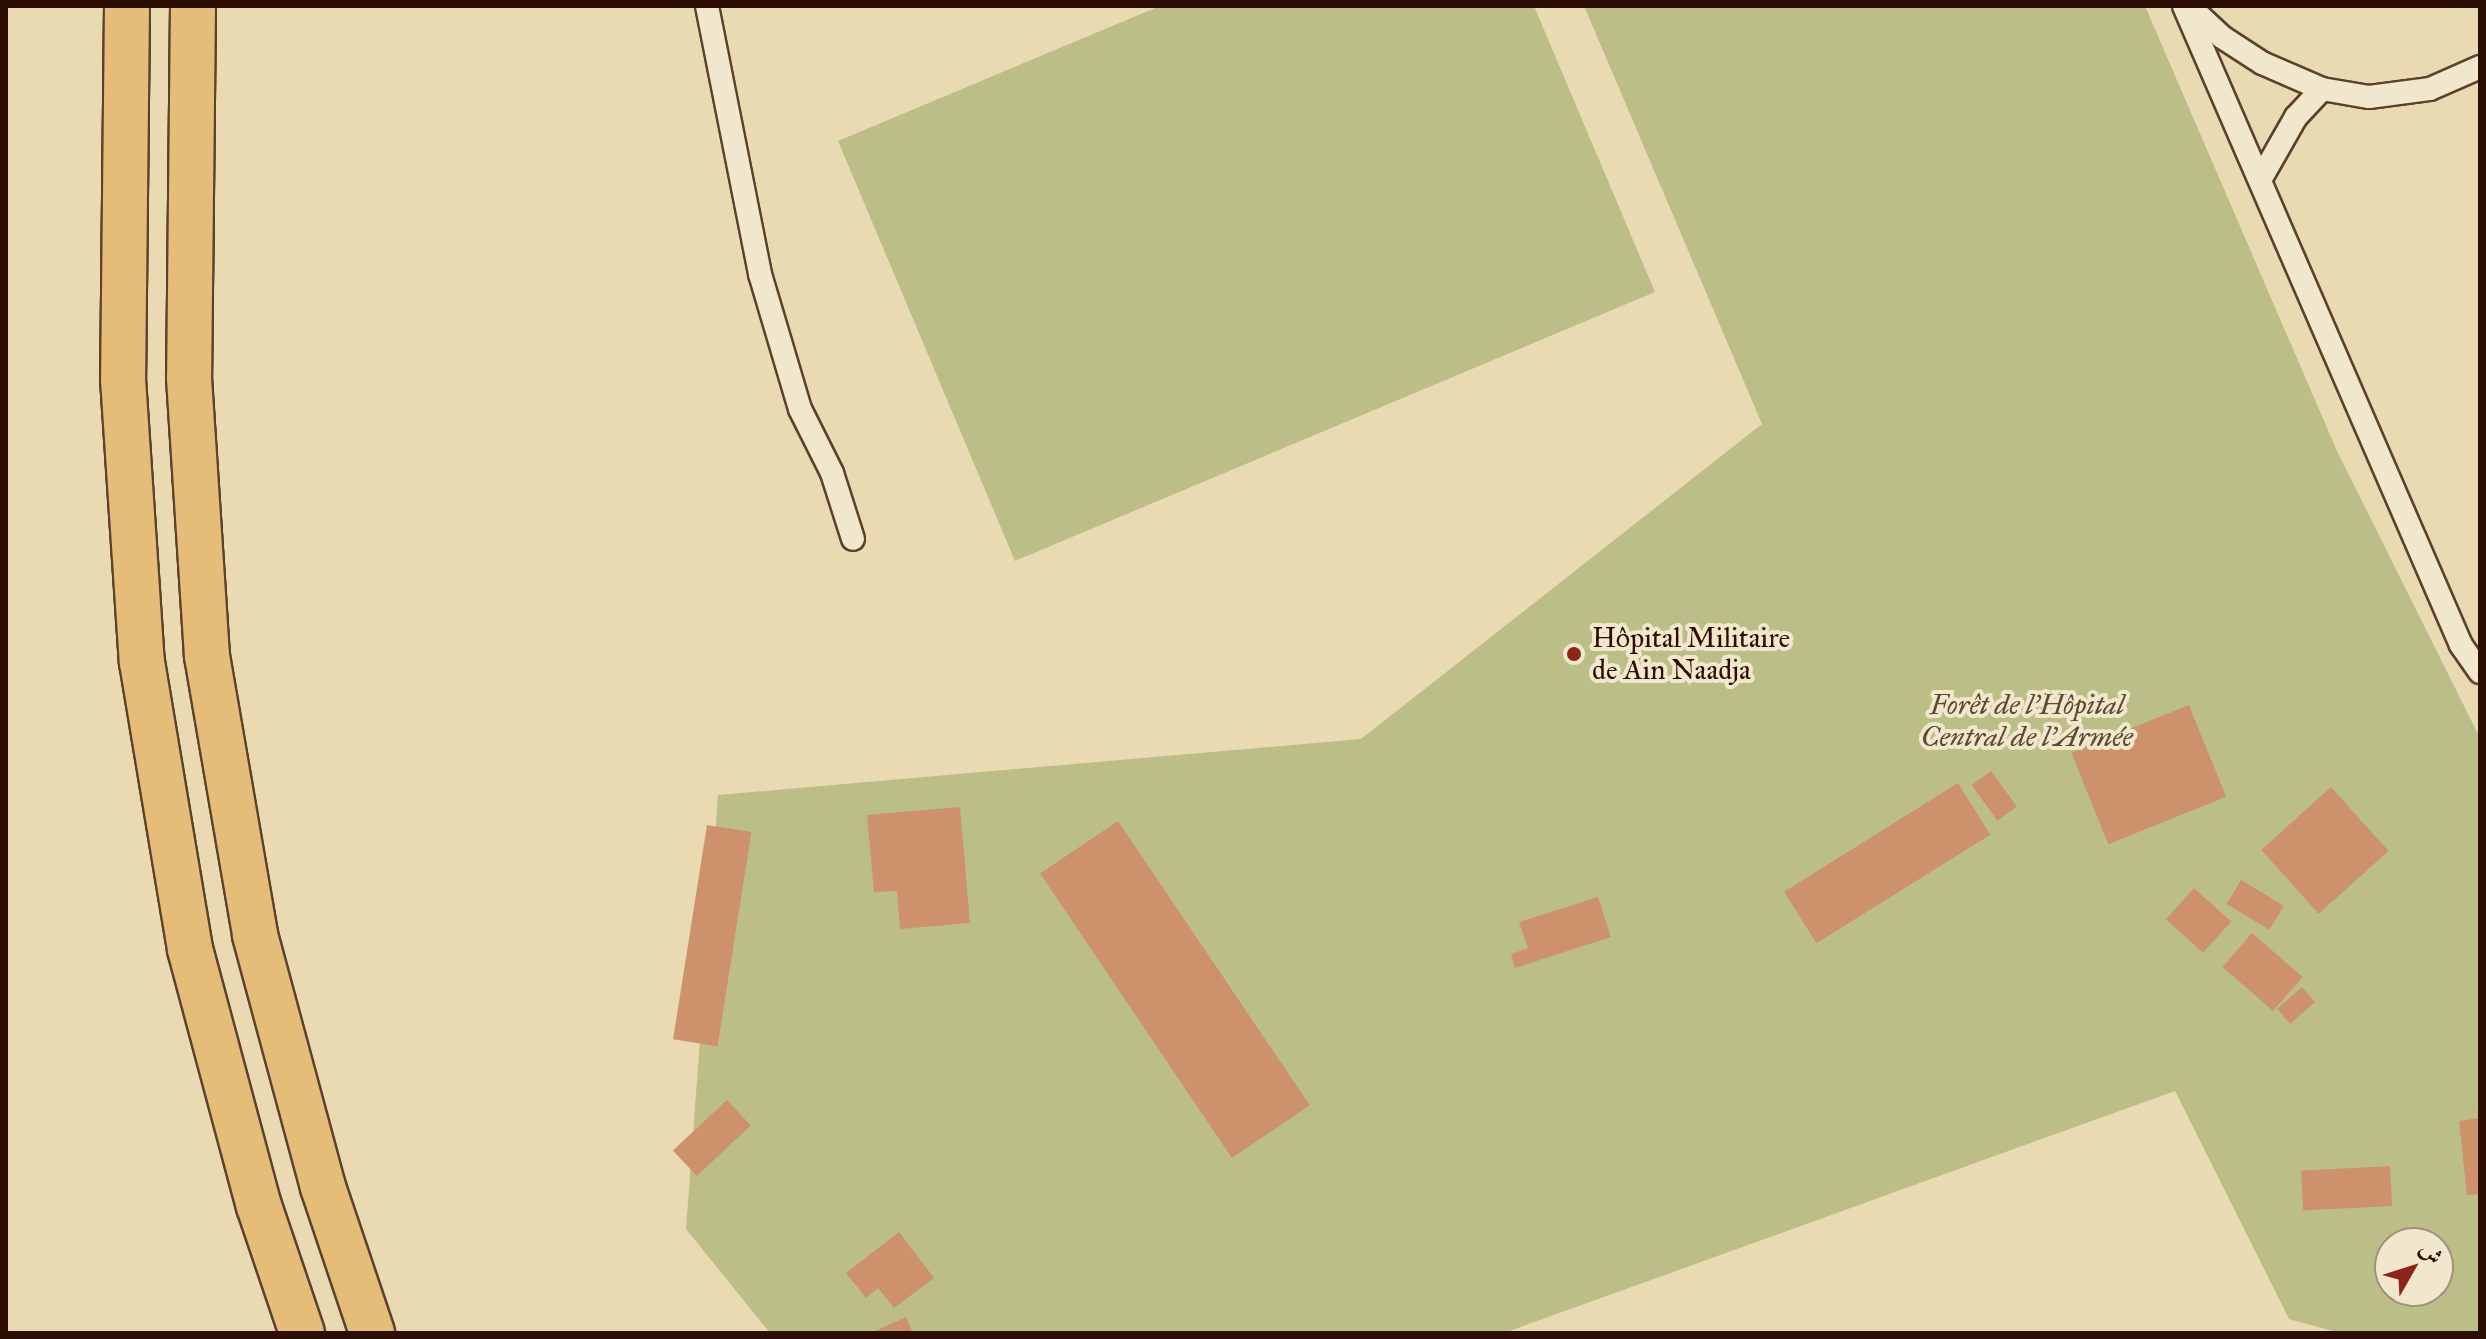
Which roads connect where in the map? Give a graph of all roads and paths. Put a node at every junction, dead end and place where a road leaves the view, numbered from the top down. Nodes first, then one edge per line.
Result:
1 (127, 6) edge
2 (193, 6) edge
3 (707, 6) edge
4 (2186, 6) edge
5 (2480, 67) edge
6 (2322, 89) junction
7 (2260, 180) junction
8 (853, 539) dead end
9 (2480, 672) edge
10 (302, 1333) edge
11 (372, 1333) edge

1 - 10 highway
2 - 11 highway
3 - 8 lane
4 - 6 lane
4 - 7 lane
5 - 6 lane
6 - 7 lane
7 - 9 lane

